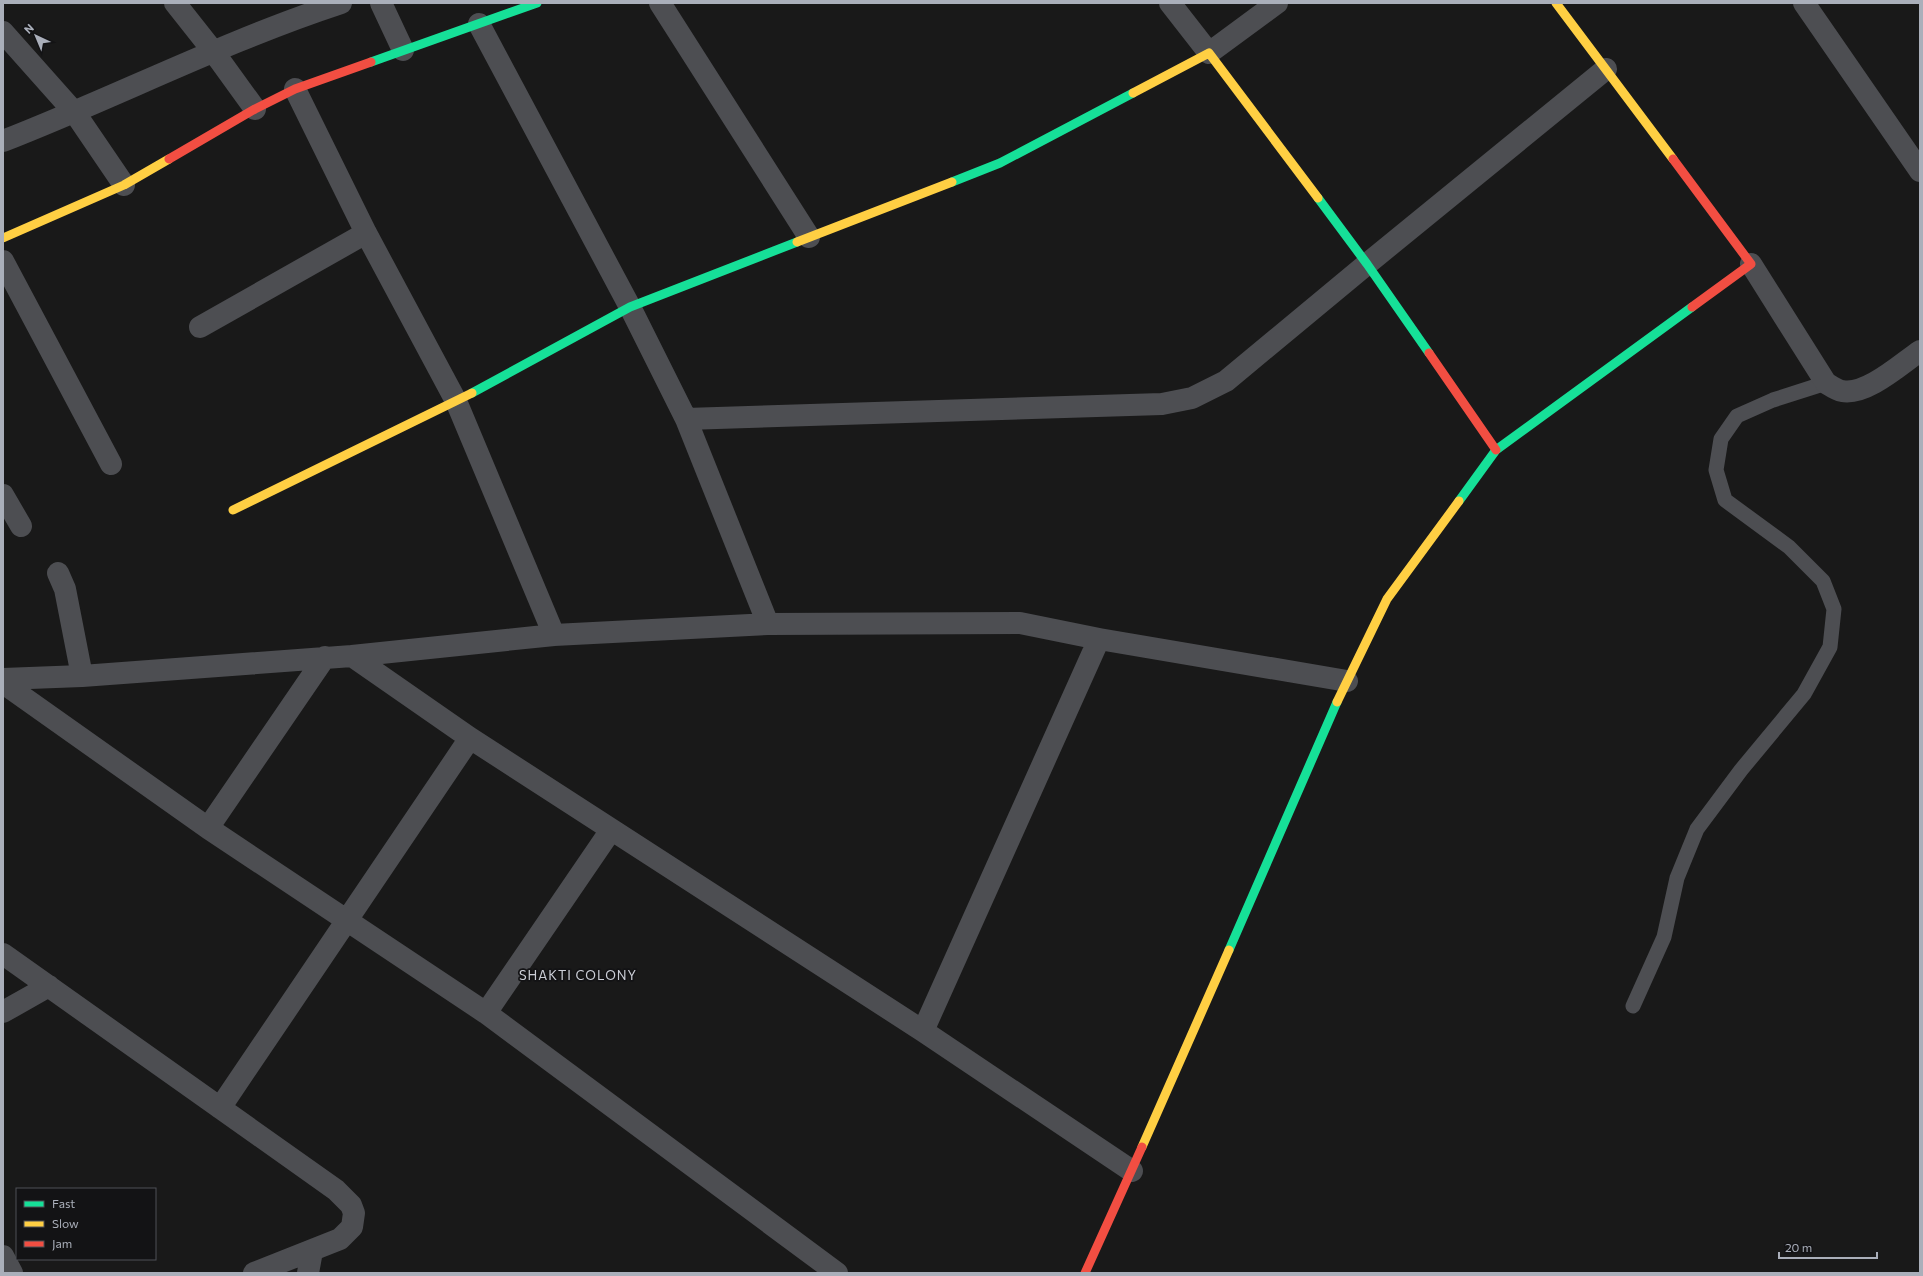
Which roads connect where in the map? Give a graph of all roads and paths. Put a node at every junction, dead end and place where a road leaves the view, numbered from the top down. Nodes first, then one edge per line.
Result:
1 (175, 3) edge
2 (341, 3) edge
3 (381, 3) edge
4 (537, 3) edge
5 (660, 3) edge
6 (1170, 3) edge
7 (1277, 3) edge
8 (1556, 3) edge
9 (1804, 3) edge
10 (480, 24) junction
11 (3, 32) edge
12 (403, 50) junction
13 (213, 51) junction
14 (1209, 53) junction
15 (1606, 69) junction
16 (295, 89) junction
17 (255, 109) junction
18 (75, 113) junction
19 (3, 141) edge
20 (1920, 171) edge
21 (124, 185) junction
22 (366, 233) junction
23 (809, 237) junction
24 (3, 238) edge
25 (3, 261) edge
26 (1367, 264) junction
27 (1751, 264) junction
28 (630, 307) junction
29 (200, 327) dead end
30 (1920, 351) edge
31 (1826, 383) junction
32 (456, 401) junction
33 (686, 419) junction
34 (1496, 450) junction
35 (111, 464) dead end
36 (3, 495) edge
37 (233, 510) dead end
38 (21, 526) dead end
39 (58, 573) dead end
40 (768, 624) junction
41 (554, 635) junction
42 (1099, 639) junction
43 (325, 656) junction
44 (352, 656) junction
45 (82, 676) junction
46 (3, 679) edge
47 (1347, 681) junction
48 (3, 683) edge
49 (470, 738) junction
50 (208, 828) junction
51 (611, 830) junction
52 (347, 921) junction
53 (3, 954) edge
54 (49, 986) junction
55 (1633, 1006) dead end
56 (3, 1012) edge
57 (486, 1014) junction
58 (923, 1032) junction
59 (220, 1108) junction
60 (1132, 1171) junction
61 (312, 1251) junction
62 (3, 1256) edge
63 (12, 1273) edge
64 (254, 1273) edge
65 (308, 1273) edge
66 (837, 1273) edge
67 (1085, 1273) edge

1 - 13 street
2 - 13 street
3 - 12 street
4 - 10 street
5 - 23 street
6 - 14 street
7 - 14 street
8 - 15 street
9 - 20 street
10 - 12 street
10 - 28 street
11 - 18 street
12 - 16 street
13 - 17 street
13 - 18 street
14 - 23 street
14 - 26 street
15 - 26 street
15 - 27 street
16 - 17 street
16 - 22 street
17 - 21 street
18 - 19 street
18 - 21 street
21 - 24 street
22 - 29 street
22 - 32 street
23 - 28 street
25 - 35 street
26 - 33 street
26 - 34 street
27 - 31 street
27 - 34 street
28 - 32 street
28 - 33 street
30 - 31 street
31 - 55 lane
32 - 37 street
32 - 41 street
33 - 40 street
34 - 47 street
36 - 38 street
39 - 45 street
40 - 41 street
40 - 42 street
41 - 44 street
42 - 47 street
42 - 58 street
43 - 44 street
43 - 45 street
43 - 50 street
44 - 49 street
45 - 46 street
47 - 60 street
48 - 50 street
49 - 51 street
49 - 52 street
50 - 52 street
51 - 57 street
51 - 58 street
52 - 57 street
52 - 59 street
53 - 54 street
54 - 56 street
54 - 59 street
57 - 66 street
58 - 60 street
59 - 61 street
60 - 67 street
61 - 64 street
61 - 65 street
62 - 63 street

